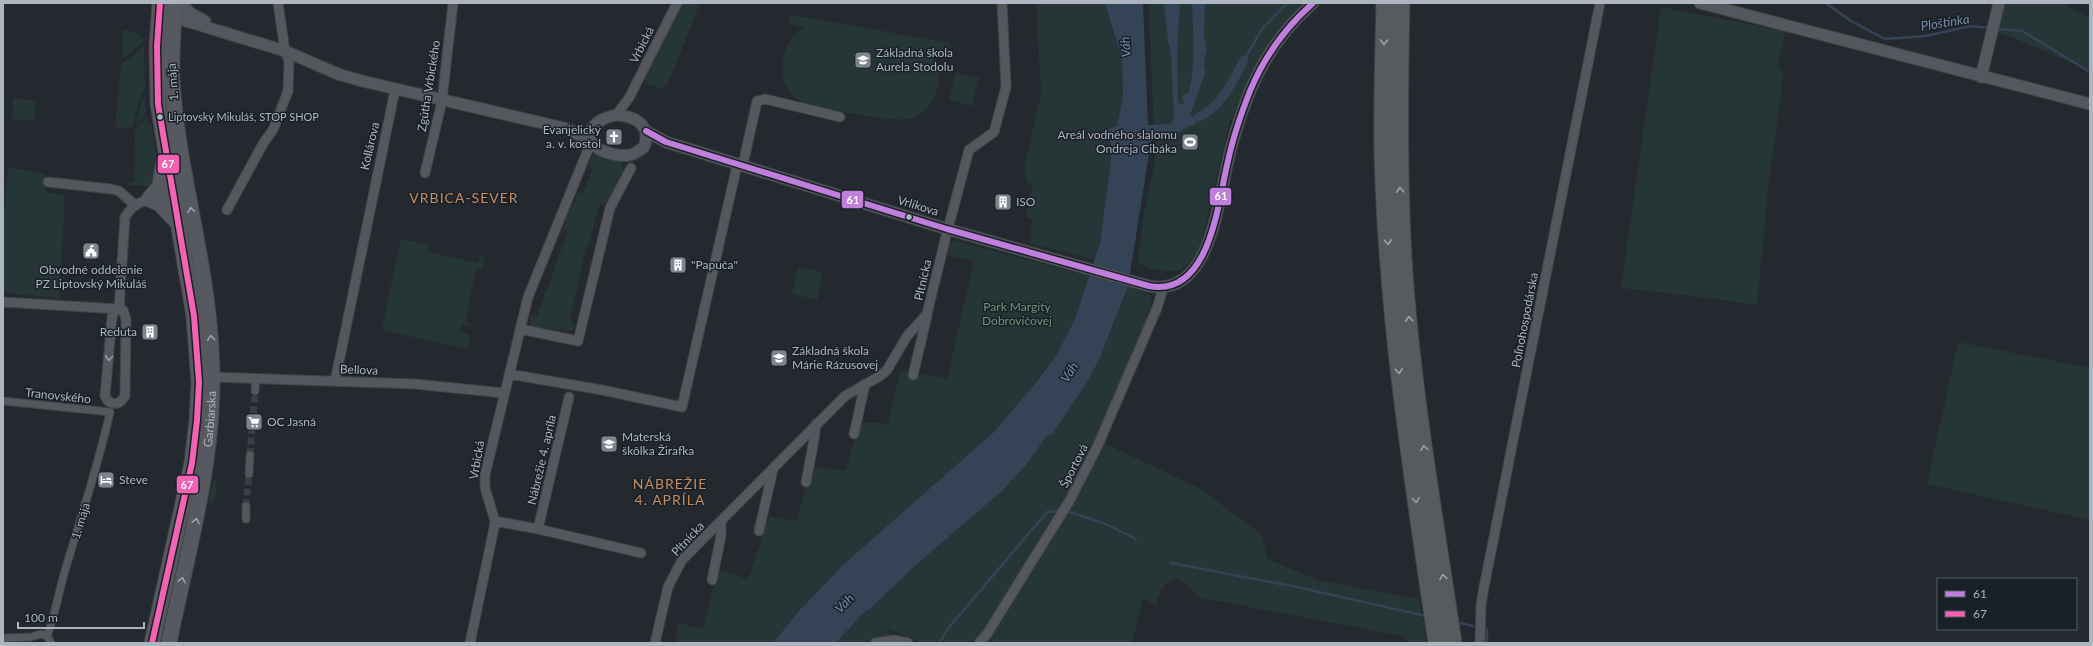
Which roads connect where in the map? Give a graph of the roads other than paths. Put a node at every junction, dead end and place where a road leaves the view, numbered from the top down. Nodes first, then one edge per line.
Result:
1 (175, 3) edge
2 (181, 3) edge
3 (278, 3) edge
4 (454, 3) edge
5 (677, 3) edge
6 (1002, 3) edge
7 (1313, 3) edge
8 (1385, 3) edge
9 (1401, 3) edge
10 (1600, 3) edge
11 (1700, 3) edge
12 (1998, 8) edge
13 (164, 13) edge
14 (237, 37) junction
15 (287, 56) junction
16 (1981, 77) junction
17 (395, 90) junction
18 (629, 98) junction
19 (442, 101) junction
20 (2090, 104) edge
21 (616, 115) junction
22 (632, 117) junction
23 (840, 117) dead end
24 (596, 122) junction
25 (568, 129) junction
26 (646, 131) junction
27 (591, 142) junction
28 (666, 142) junction
29 (164, 148) junction
30 (642, 149) junction
31 (621, 155) junction
32 (739, 165) junction
33 (631, 168) junction
34 (425, 173) dead end
35 (48, 182) dead end
36 (188, 192) junction
37 (172, 195) junction
38 (149, 199) junction
39 (135, 205) junction
40 (226, 210) dead end
41 (177, 223) junction
42 (947, 229) junction
43 (1164, 286) junction
44 (3, 302) edge
45 (119, 309) junction
46 (927, 314) junction
47 (520, 329) junction
48 (509, 374) junction
49 (914, 375) dead end
50 (213, 377) junction
51 (256, 378) junction
52 (334, 381) junction
53 (865, 384) junction
54 (255, 391) tunnel mouth
55 (504, 393) junction
56 (569, 397) dead end
57 (3, 402) edge
58 (111, 408) junction
59 (816, 424) junction
60 (854, 434) dead end
61 (250, 455) tunnel mouth
62 (773, 469) junction
63 (249, 474) tunnel mouth
64 (806, 482) dead end
65 (246, 506) tunnel mouth
66 (246, 519) dead end
67 (495, 521) junction
68 (722, 521) junction
69 (538, 529) junction
70 (759, 531) dead end
71 (641, 553) dead end
72 (712, 580) dead end
73 (1444, 624) edge
74 (46, 636) junction
75 (3, 638) edge
76 (51, 643) edge
77 (152, 643) edge
78 (169, 643) edge
79 (470, 643) edge
80 (655, 643) edge
81 (875, 643) edge
82 (908, 643) edge
83 (979, 643) edge
84 (1437, 643) edge
85 (1480, 643) edge

1 - 13 main road, 1. mája
2 - 14 street
3 - 15 street
4 - 19 street, Zgútha Vrbického
5 - 18 street, Vrbická
6 - 42 street, Pltnícka
7 - 43 street
8 -> 73 highway
73 -> 9 highway
10 - 85 street, Poľnohospodárska
11 - 16 street
12 - 16 street
13 - 14 street
13 - 29 main road, 1. mája
13 - 36 main road, 1. mája
14 - 15 street
15 - 17 street
15 - 40 street
16 - 20 street
17 - 19 street
17 - 52 street, Kollárova
18 - 21 street, Vrbická
18 - 22 street
19 - 25 street
19 - 34 street, Zgútha Vrbického
21 - 22 street
21 - 24 street
22 - 26 street
23 - 32 street
24 - 25 street
24 - 27 street
25 - 27 street
26 - 28 street, Vrlíkova
26 - 30 street
27 - 31 street
27 - 47 street, Vrbická
28 - 30 street
28 - 32 street, Vrlíkova
29 - 37 main road, 1. mája
29 - 38 main road
30 - 31 street
30 - 33 street
31 - 33 street
32 - 42 street, Vrlíkova
32 - 48 street
33 - 47 street
35 - 39 street
36 - 37 street
50 -> 36 main road, Garbiarska
37 - 38 street
37 - 41 main road, Garbiarska
38 - 39 street
38 - 41 main road
39 - 45 street
41 - 77 main road, Garbiarska
42 - 43 street, Vrlíkova
42 - 46 street, Pltnícka
43 - 83 street, Športová
44 - 45 street
45 -> 58 street
45 - 58 street
46 - 49 street
46 - 53 street, Pltnícka
47 - 48 street, Vrbická
48 - 55 street, Vrbická
50 - 51 street, Bellova
78 -> 50 main road, Garbiarska
51 - 52 street, Bellova
51 - 54 street
52 - 55 street, Bellova
53 - 59 street, Pltnícka
53 - 60 street
55 - 67 street, Vrbická
56 - 69 street, Nábrežie 4. apríla
57 - 58 street, Tranovského
58 - 74 street, 1. mája
59 - 62 street, Pltnícka
59 - 64 street
61 - 63 street
62 - 68 street, Pltnícka
62 - 70 street
65 - 66 street
67 - 69 street
67 - 79 street, Vrbická
68 - 72 street, Pltnícka
68 - 80 street, Pltnícka
69 - 71 street
73 - 84 highway
74 - 75 street
74 - 76 street
81 - 82 street

